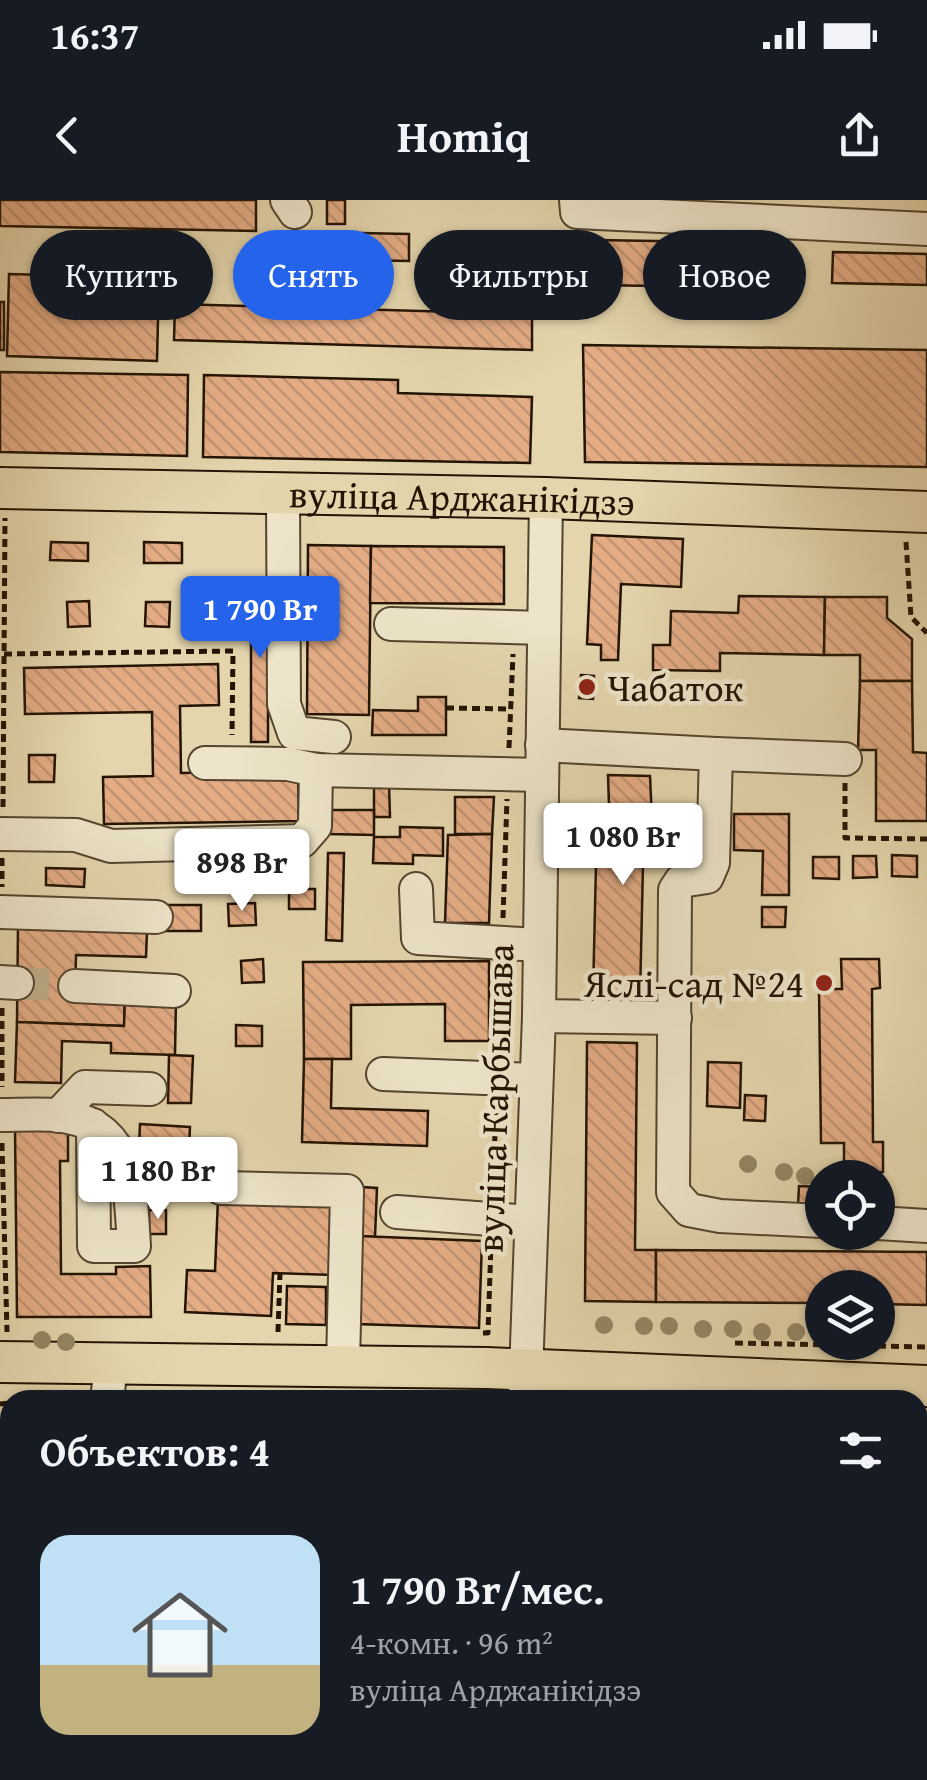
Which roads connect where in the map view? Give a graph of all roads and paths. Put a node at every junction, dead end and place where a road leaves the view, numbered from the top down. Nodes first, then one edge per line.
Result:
1 (576, 200) edge
2 (927, 229) edge
3 (0, 488) edge
4 (283, 494) junction
5 (546, 498) junction
6 (917, 526) edge
7 (391, 624) dead end
8 (544, 628) junction
9 (927, 633) edge
10 (4, 654) dead end
11 (446, 708) dead end
12 (511, 709) dead end
13 (334, 737) dead end
14 (716, 754) junction
15 (845, 759) joint
16 (542, 760) junction
17 (218, 763) joint
18 (316, 770) junction
19 (0, 834) edge
20 (927, 839) edge
21 (416, 889) dead end
22 (0, 912) edge
23 (156, 916) dead end
24 (540, 945) junction
25 (75, 986) tunnel mouth
26 (174, 991) dead end
27 (539, 1016) junction
28 (674, 1018) junction
29 (383, 1074) dead end
30 (536, 1080) junction
31 (150, 1088) dead end
32 (0, 1115) edge
33 (58, 1116) junction
34 (93, 1125) dead end
35 (222, 1188) dead end
36 (397, 1212) dead end
37 (805, 1220) edge
38 (531, 1222) junction
39 (895, 1225) edge
40 (927, 1226) edge
41 (280, 1273) dead end
42 (278, 1332) dead end
43 (726, 1343) dead end
44 (927, 1347) edge
45 (0, 1362) edge
46 (343, 1366) junction
47 (109, 1383) edge
48 (525, 1386) edge
49 (927, 1386) edge

1 - 2 street
3 - 4 main road, вуліца Арджанікідзэ
4 - 5 main road, вуліца Арджанікідзэ
4 - 13 street
5 - 6 main road, вуліца Арджанікідзэ
5 - 8 street, вуліца Карбышава
6 - 9 path
7 - 8 street
8 - 16 street, вуліца Карбышава
10 - 17 path
11 - 12 path
14 - 15 street
14 - 16 street
14 - 28 street
15 - 20 path
16 - 18 street
16 - 24 street, вуліца Карбышава
17 - 18 street
18 - 19 street
21 - 24 street
22 - 23 street
24 - 27 street, вуліца Карбышава
25 - 26 street
27 - 28 street
27 - 30 street, вуліца Карбышава
28 - 37 street
29 - 30 street
30 - 38 street, вуліца Карбышава
31 - 33 street
32 - 33 street
33 - 34 street
35 - 46 street
36 - 38 street
38 - 48 street, вуліца Карбышава
39 - 40 street
41 - 42 path
43 - 44 path
45 - 47 main road
46 - 47 main road
46 - 48 main road
48 - 49 main road

